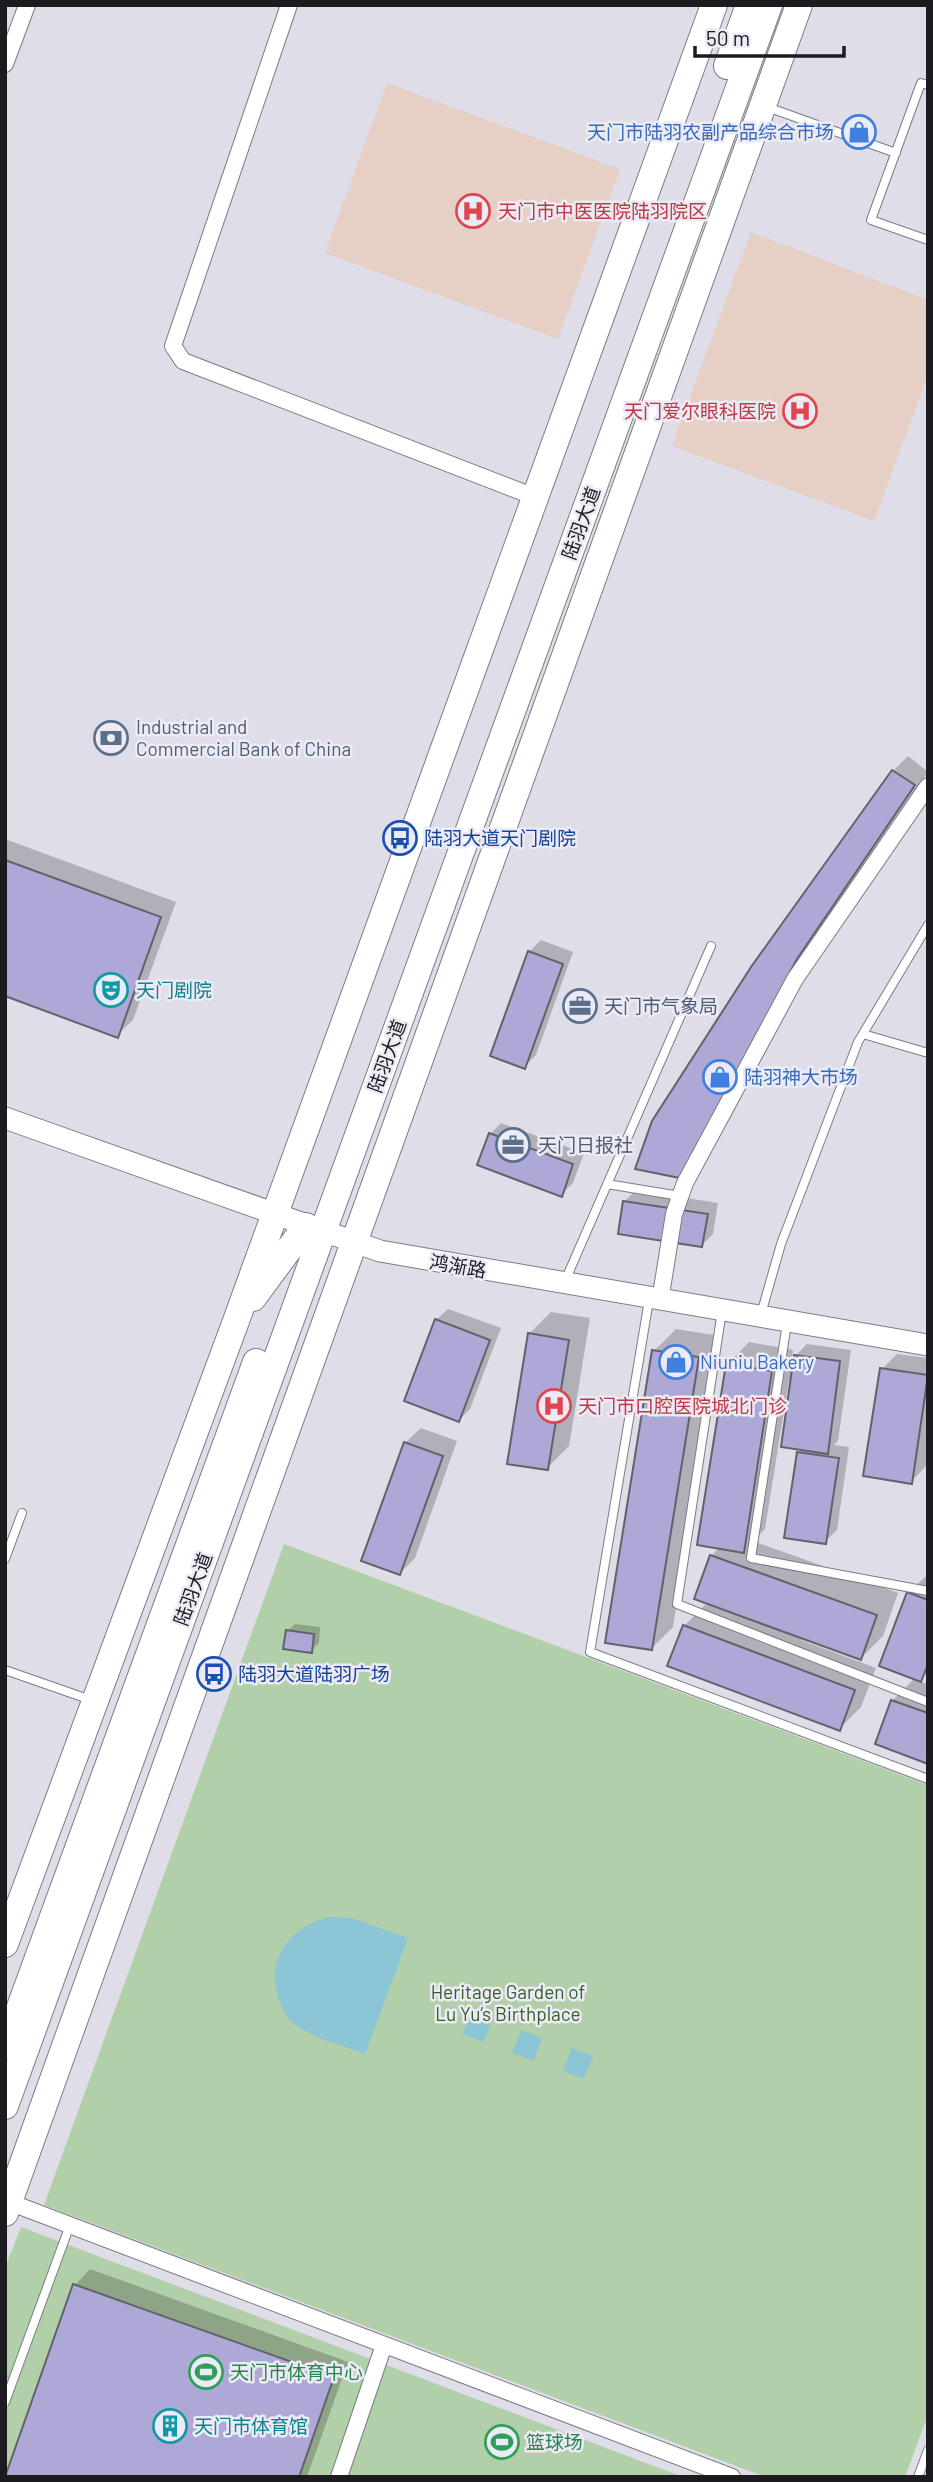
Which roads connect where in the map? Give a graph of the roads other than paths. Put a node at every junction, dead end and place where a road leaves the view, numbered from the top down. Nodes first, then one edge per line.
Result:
1 (27, 5) edge
2 (289, 5) edge
3 (714, 5) edge
4 (749, 5) edge
5 (769, 5) edge
6 (799, 5) edge
7 (5, 64) edge
8 (928, 85) edge
9 (750, 101) junction
10 (896, 153) junction
11 (928, 240) edge
12 (535, 497) junction
13 (928, 786) edge
14 (928, 925) edge
15 (711, 946) dead end
16 (863, 1034) junction
17 (928, 1053) edge
18 (5, 1118) edge
19 (607, 1184) junction
20 (680, 1196) junction
21 (275, 1215) junction
22 (315, 1229) junction
23 (356, 1243) junction
24 (564, 1284) junction
25 (654, 1300) junction
26 (722, 1311) junction
27 (760, 1317) junction
28 (328, 1320) junction
29 (236, 1321) junction
30 (788, 1322) junction
31 (928, 1345) edge
32 (22, 1513) dead end
33 (5, 1559) edge
34 (928, 1591) edge
35 (5, 1670) edge
36 (93, 1701) junction
37 (928, 1702) edge
38 (928, 1779) edge
39 (118, 1900) junction
40 (5, 1944) edge
41 (64, 1945) junction
42 (5, 2048) edge
43 (5, 2106) edge
44 (7, 2207) edge
45 (70, 2225) junction
46 (384, 2345) junction
47 (5, 2402) edge
48 (928, 2450) edge
49 (339, 2477) edge
50 (732, 2477) edge
51 (918, 2477) edge

1 - 7 street
2 - 12 street
3 - 12 main road
4 - 22 main road, 陆羽大道
5 - 9 main road, 陆羽大道
6 - 9 main road
8 - 10 lane
9 - 10 lane
9 - 22 main road, 陆羽大道
9 - 23 main road
10 - 11 lane
12 - 21 main road
13 - 20 street
14 - 16 lane
15 - 19 lane
16 - 17 lane
16 - 27 lane
18 - 21 street, 鸿渐路
19 - 20 lane
19 - 24 lane
20 - 25 street
21 - 22 street, 鸿渐路
21 - 29 main road
22 - 23 street, 鸿渐路
22 - 28 main road
22 - 29 main road
22 - 41 main road, 陆羽大道
22 - 42 main road, 陆羽大道
23 - 24 street, 鸿渐路
23 - 28 main road
24 - 25 street, 鸿渐路
25 - 26 street, 鸿渐路
25 - 38 lane
26 - 27 street, 鸿渐路
26 - 37 lane
27 - 30 street, 鸿渐路
28 - 39 main road
29 - 36 main road
30 - 31 street, 鸿渐路
30 - 34 lane
32 - 33 lane
35 - 36 lane
36 - 40 main road
39 - 41 main road
39 - 44 main road
41 - 43 main road, 陆羽大道
44 - 45 street
45 - 46 street
45 - 47 lane
46 - 49 street
46 - 50 street
48 - 51 lane

